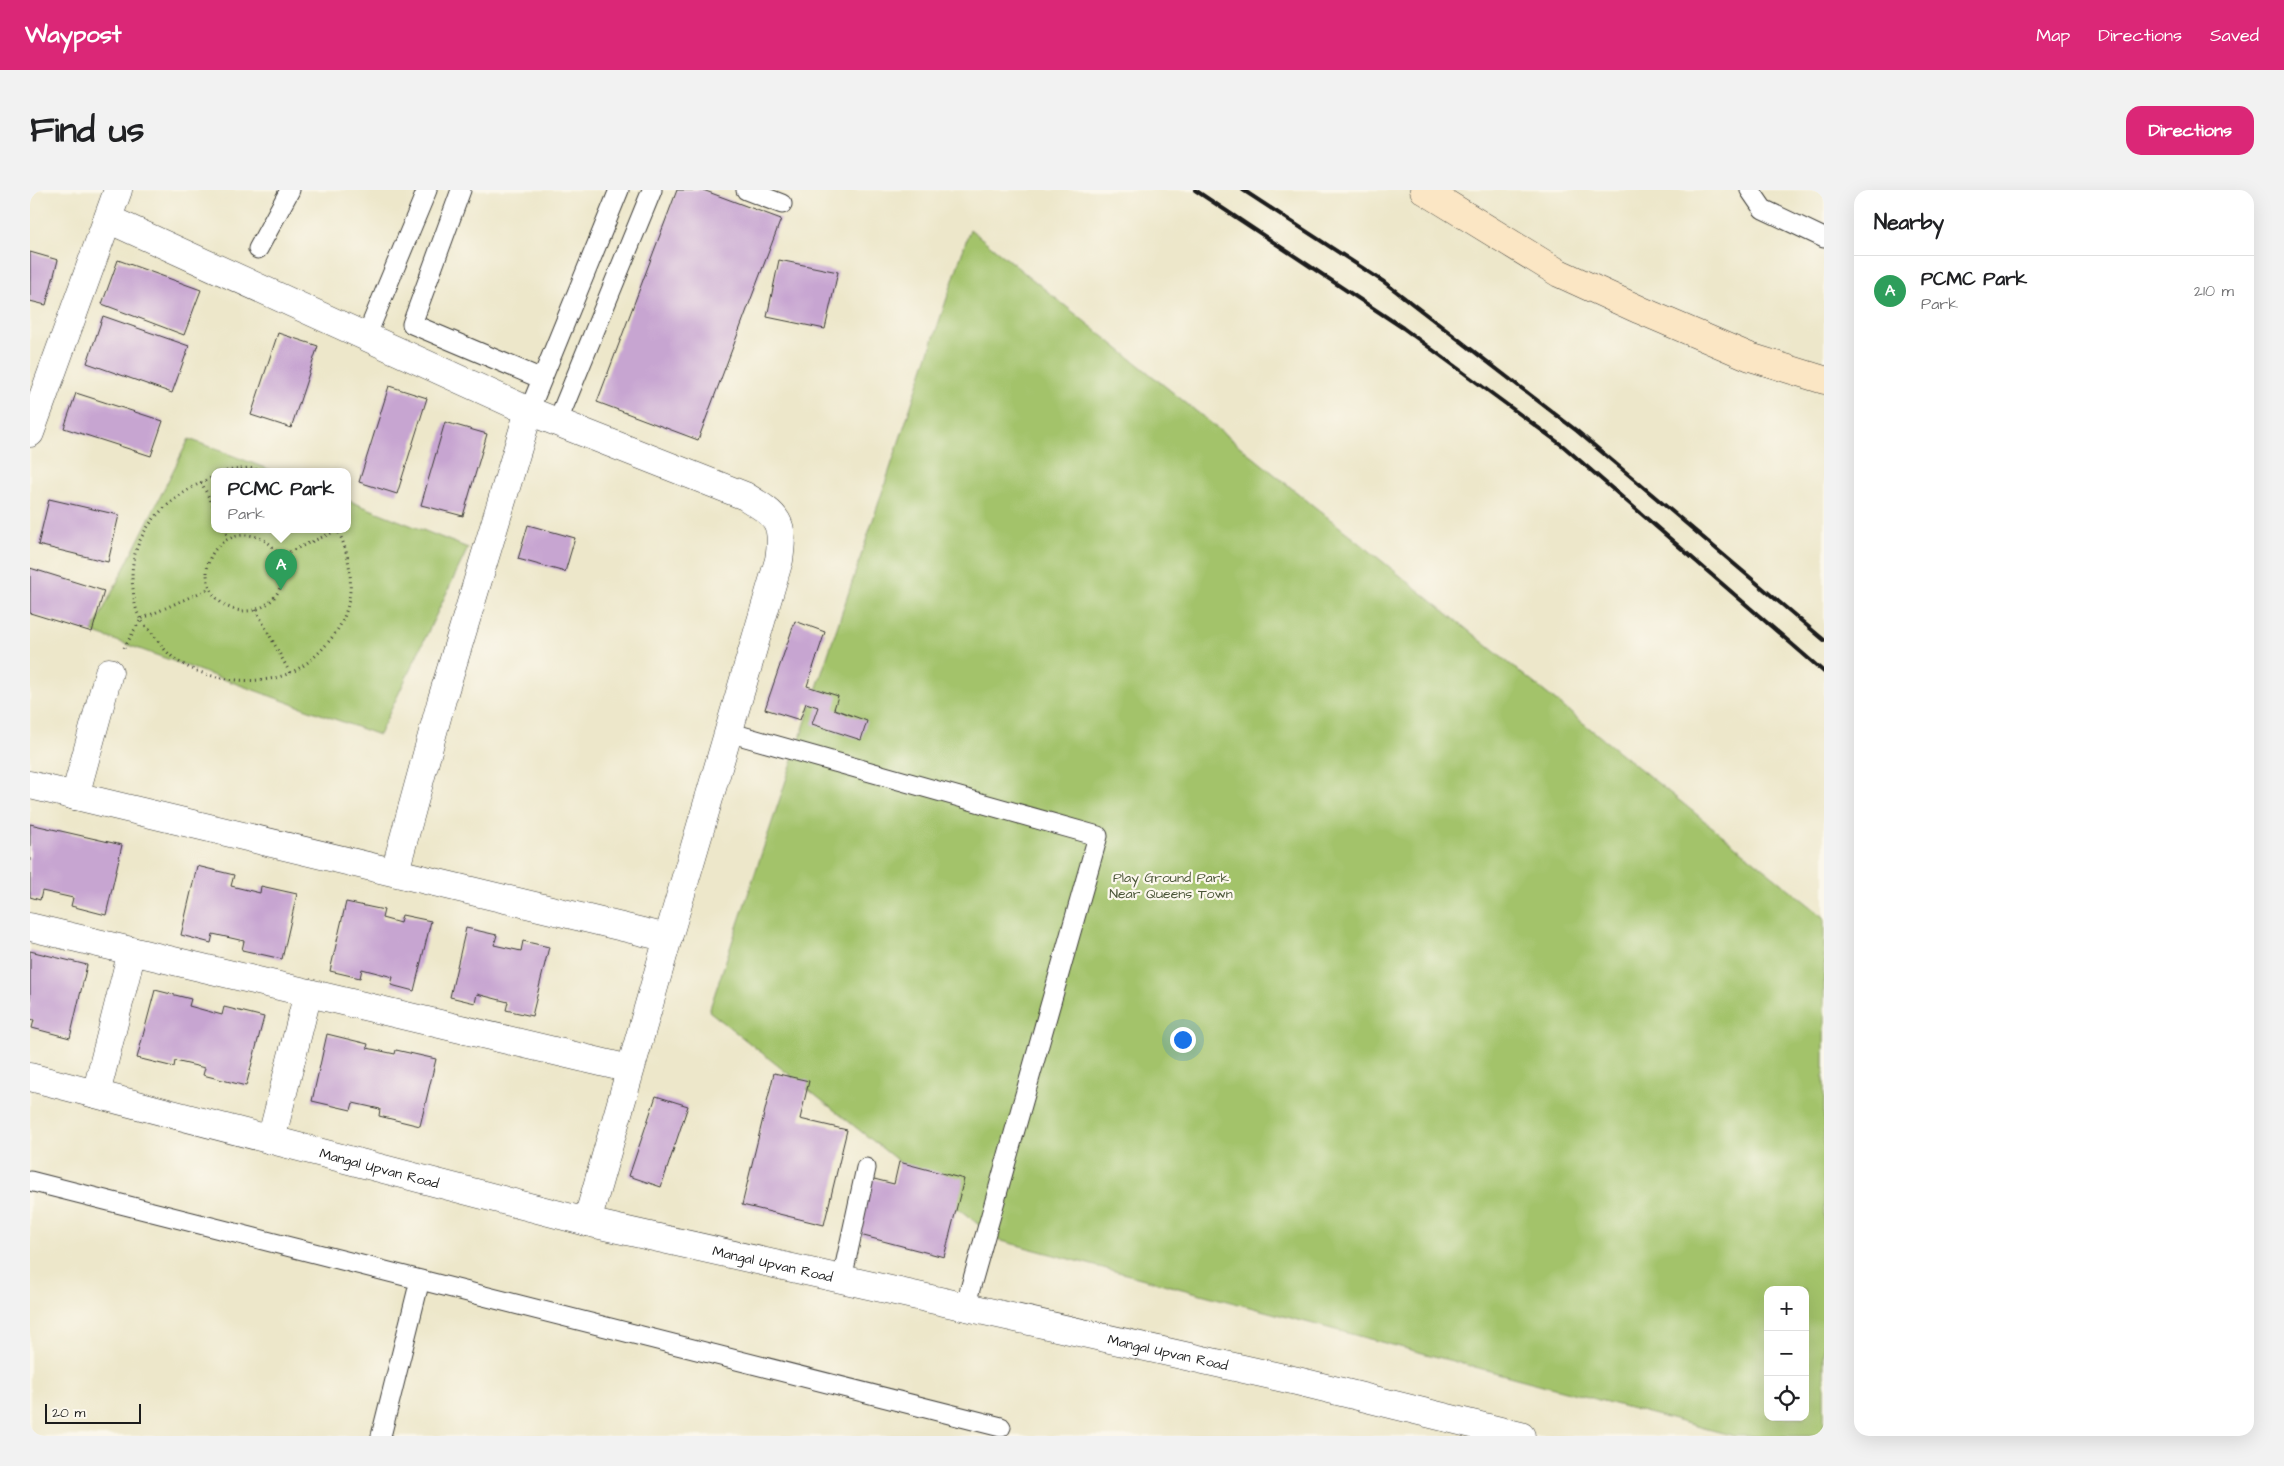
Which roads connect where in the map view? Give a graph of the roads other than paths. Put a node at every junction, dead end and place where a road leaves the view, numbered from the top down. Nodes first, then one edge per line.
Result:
1 (118, 190) edge
2 (290, 190) edge
3 (427, 190) edge
4 (461, 190) edge
5 (652, 190) edge
6 (746, 190) edge
7 (1424, 190) edge
8 (1750, 190) edge
9 (615, 192) edge
10 (782, 204) dead end
11 (108, 219) junction
12 (1824, 238) edge
13 (258, 249) dead end
14 (366, 337) junction
15 (542, 379) junction
16 (1824, 380) edge
17 (529, 411) junction
18 (557, 423) junction
19 (30, 433) edge
20 (109, 672) dead end
21 (728, 732) junction
22 (30, 785) edge
23 (75, 796) junction
24 (395, 871) junction
25 (30, 926) edge
26 (668, 938) junction
27 (132, 951) junction
28 (308, 993) junction
29 (630, 1069) junction
30 (30, 1077) edge
31 (96, 1094) junction
32 (271, 1140) junction
33 (866, 1168) dead end
34 (30, 1181) edge
35 (587, 1222) junction
36 (842, 1279) junction
37 (420, 1280) junction
38 (965, 1307) junction
39 (1001, 1427) dead end
40 (381, 1436) edge
41 (1520, 1436) edge

1 - 11 street
2 - 13 lane
3 - 14 lane
4 - 15 lane
5 - 18 lane
6 - 10 lane
7 - 16 main road
8 - 12 lane
9 - 15 lane
11 - 14 street
11 - 19 street
14 - 17 street
15 - 17 lane
17 - 18 street
17 - 24 street
18 - 21 street
20 - 23 street
21 - 26 street
21 - 38 lane
22 - 23 street
23 - 24 street
24 - 26 street
25 - 27 street
26 - 29 street
27 - 28 street
27 - 31 street
28 - 29 street
28 - 32 street
29 - 35 street
30 - 31 street, Mangal Upvan Road
31 - 32 street, Mangal Upvan Road
32 - 35 street, Mangal Upvan Road
33 - 36 lane
34 - 37 lane
35 - 36 street, Mangal Upvan Road
36 - 38 street, Mangal Upvan Road
37 - 39 lane
37 - 40 lane
38 - 41 street, Mangal Upvan Road

